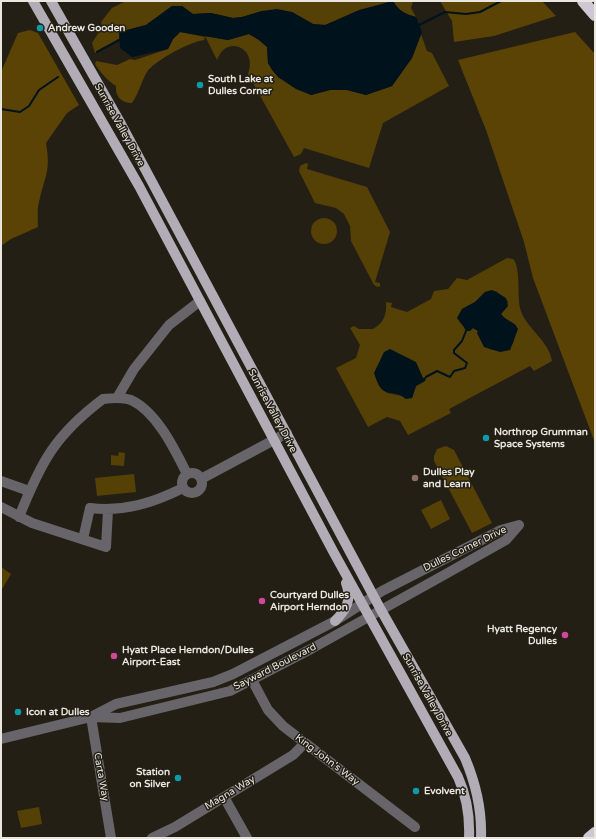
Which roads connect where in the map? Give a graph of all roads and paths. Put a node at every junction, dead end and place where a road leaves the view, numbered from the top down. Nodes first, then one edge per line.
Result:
1 (33, 1) edge
2 (51, 1) edge
3 (583, 1) edge
4 (595, 15) edge
5 (200, 301) junction
6 (117, 398) junction
7 (287, 433) junction
8 (274, 441) junction
9 (187, 474) junction
10 (201, 479) junction
11 (1, 481) edge
12 (183, 488) junction
13 (29, 492) junction
14 (1, 507) edge
15 (108, 510) junction
16 (19, 517) junction
17 (83, 539) junction
18 (334, 553) junction
19 (374, 596) junction
20 (362, 604) junction
21 (381, 610) junction
22 (369, 617) junction
23 (335, 621) junction
24 (252, 680) junction
25 (91, 717) junction
26 (1, 739) edge
27 (305, 744) junction
28 (224, 797) junction
29 (415, 827) dead end
30 (595, 833) edge
31 (112, 838) edge
32 (152, 838) edge
33 (247, 838) edge
34 (469, 838) edge
35 (481, 838) edge
36 (589, 838) edge

1 - 5 main road, Sunrise Valley Drive
2 - 7 main road, Sunrise Valley Drive
3 - 4 highway
5 - 6 street
5 - 8 main road, Sunrise Valley Drive
6 - 9 street
6 - 13 street
7 - 8 street
7 - 19 main road, Sunrise Valley Drive
8 - 10 street
8 - 18 main road, Sunrise Valley Drive
9 - 10 street
9 - 12 street
10 - 12 street
11 - 13 street
12 - 15 street
13 - 16 street
14 - 16 street
15 - 17 street
15 - 17 street
16 - 17 street
18 - 20 main road, Sunrise Valley Drive
18 - 23 main road
19 - 20 street, Sayward Boulevard
19 - 21 main road, Sunrise Valley Drive
19 - 21 street, Dulles Corner Drive
20 - 22 main road, Sunrise Valley Drive
20 - 23 street, Sayward Boulevard
21 - 22 street, Sayward Boulevard
21 - 35 main road, Sunrise Valley Drive
22 - 24 street, Sayward Boulevard
22 - 34 main road, Sunrise Valley Drive
23 - 25 street, Sayward Boulevard
24 - 25 street, Sayward Boulevard
24 - 27 street, King John's Way
25 - 26 street, Sayward Boulevard
25 - 31 street, Carta Way
27 - 28 street, Magna Way
27 - 29 street, King John's Way
28 - 32 street, Magna Way
28 - 33 street
30 - 36 highway

